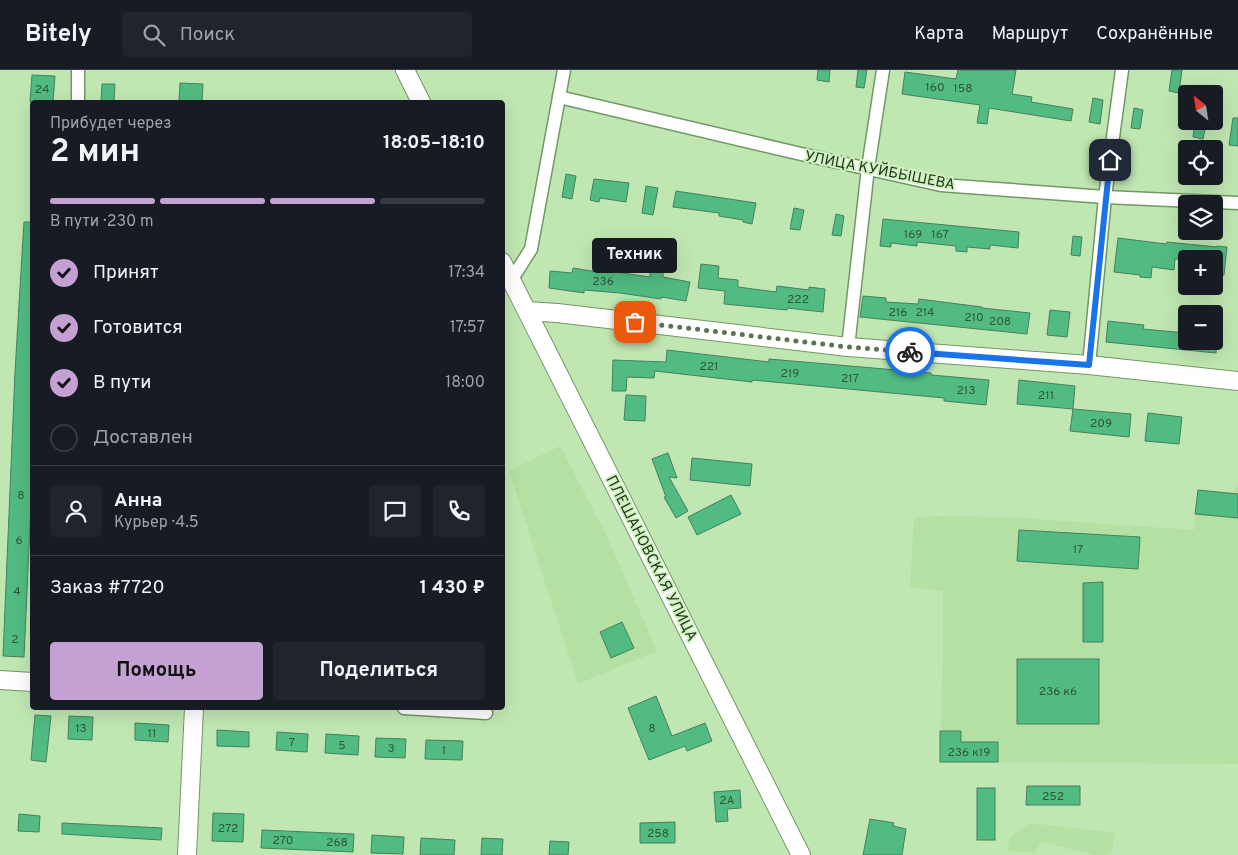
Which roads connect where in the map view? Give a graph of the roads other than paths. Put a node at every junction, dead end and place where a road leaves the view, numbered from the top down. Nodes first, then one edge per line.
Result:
1 (78, 70) edge
2 (405, 70) edge
3 (564, 70) edge
4 (883, 70) edge
5 (1122, 70) edge
6 (559, 98) junction
7 (78, 100) edge
8 (420, 100) edge
9 (868, 168) junction
10 (1105, 196) junction
11 (1238, 203) edge
12 (505, 267) edge
13 (512, 280) junction
14 (528, 311) junction
15 (848, 347) junction
16 (1089, 365) junction
17 (1238, 381) edge
18 (0, 680) edge
19 (30, 682) edge
20 (194, 710) edge
21 (437, 710) edge
22 (486, 713) dead end
23 (187, 855) edge
24 (801, 855) edge

1 - 7 street
2 - 8 street
3 - 6 street
4 - 9 street
5 - 10 street
6 - 9 street, УЛИЦА КУЙБЫШЕВА
6 - 13 street
9 - 10 street, УЛИЦА КУЙБЫШЕВА
9 - 15 street
10 - 11 street, УЛИЦА КУЙБЫШЕВА
10 - 16 street
12 - 13 street, ПЛЕШАНОВСКАЯ УЛИЦА
13 - 14 street, ПЛЕШАНОВСКАЯ УЛИЦА
14 - 15 street
14 - 24 street, ПЛЕШАНОВСКАЯ УЛИЦА
15 - 16 street
16 - 17 street
18 - 19 street
20 - 23 street
21 - 22 street

